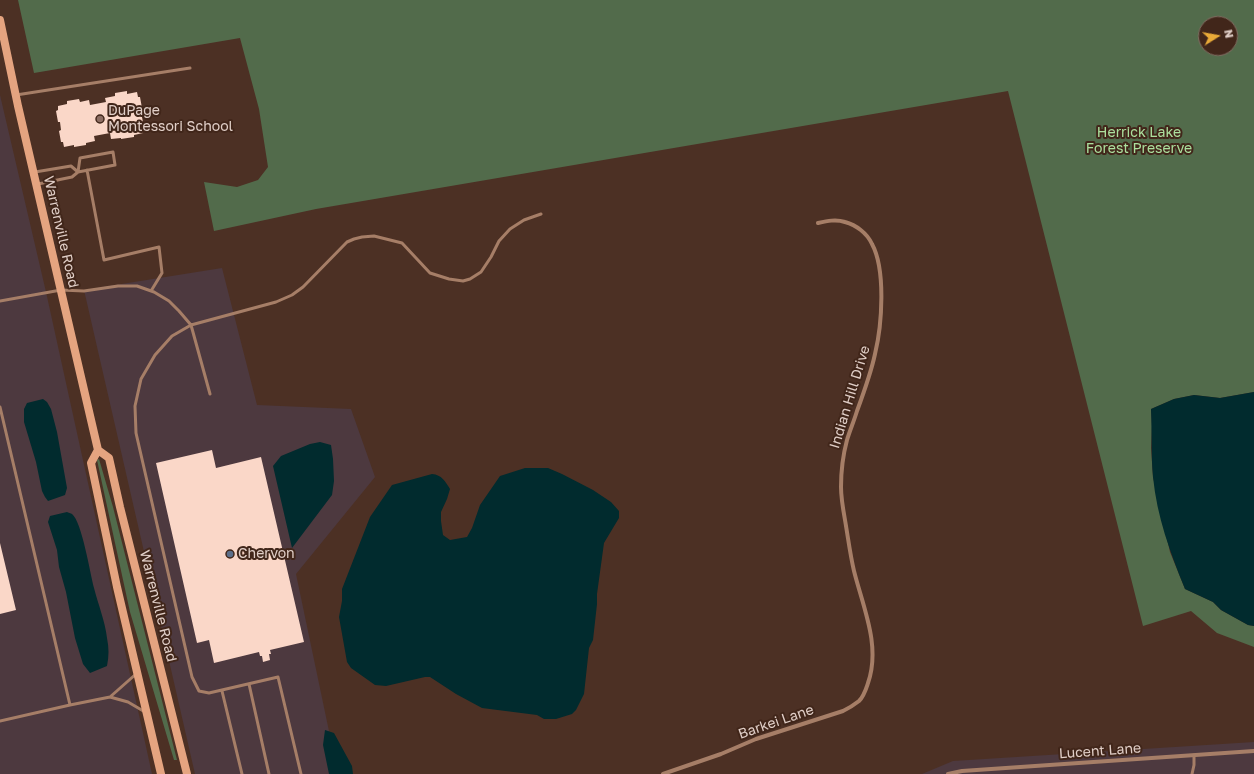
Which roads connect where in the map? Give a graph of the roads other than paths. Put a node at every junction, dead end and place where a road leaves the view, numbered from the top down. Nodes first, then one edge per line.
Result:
1 (0, 20) edge
2 (190, 68) dead end
3 (16, 95) junction
4 (87, 170) junction
5 (34, 172) junction
6 (78, 172) junction
7 (36, 184) junction
8 (541, 214) dead end
9 (818, 222) dead end
10 (61, 290) junction
11 (151, 291) junction
12 (0, 301) edge
13 (191, 325) junction
14 (210, 394) dead end
15 (0, 407) edge
16 (98, 450) junction
17 (872, 666) joint
18 (137, 673) junction
19 (249, 684) junction
20 (222, 691) junction
21 (110, 697) junction
22 (70, 705) junction
23 (146, 713) junction
24 (0, 721) edge
25 (1254, 751) edge
26 (1194, 755) junction
27 (161, 774) edge
28 (187, 774) edge
29 (242, 774) edge
30 (270, 774) edge
31 (301, 774) edge
32 (663, 774) edge
33 (948, 774) edge
34 (1192, 774) edge

1 - 3 main road, Warrenville Road
2 - 3 lane
3 - 5 main road, Warrenville Road
4 - 6 lane
4 - 6 lane
4 - 11 lane
5 - 6 lane
5 - 7 main road, Warrenville Road
6 - 7 lane
7 - 10 main road, Warrenville Road
8 - 13 lane
9 - 17 street, Indian Hill Drive
10 - 11 lane
10 - 12 lane
10 - 16 main road, Warrenville Road
11 - 13 lane
13 - 14 lane
13 - 20 lane
15 - 22 lane
16 - 18 main road
16 - 28 main road, Warrenville Road
17 - 32 street, Barkei Lane
18 - 21 lane
18 - 23 main road
19 - 20 lane
19 - 30 lane
19 - 31 lane
20 - 29 lane
21 - 22 lane
21 - 23 lane
22 - 24 lane
23 - 27 main road
25 - 26 street, Lucent Lane
26 - 33 street, Lucent Lane
26 - 34 lane

